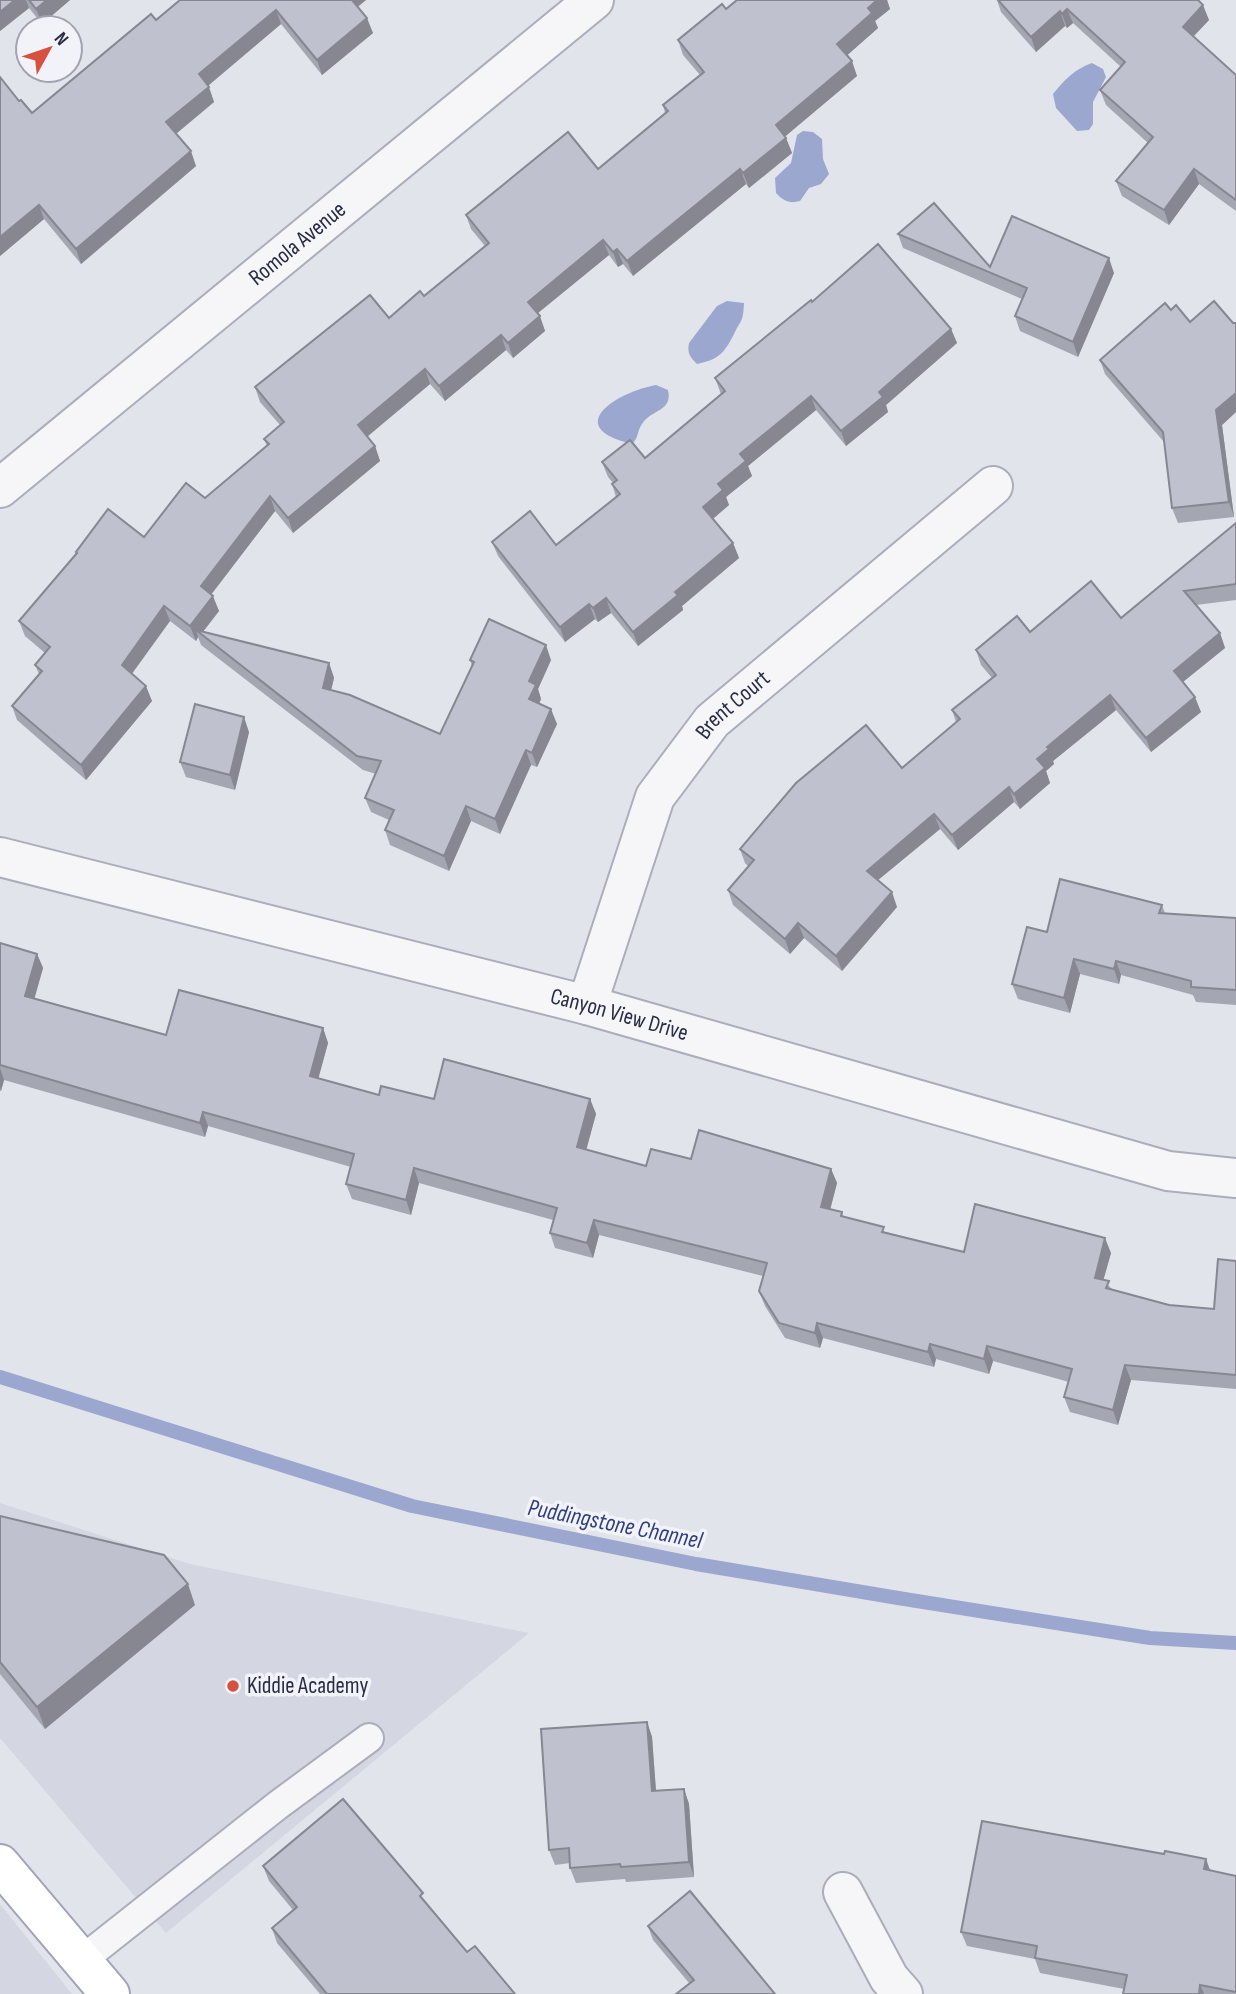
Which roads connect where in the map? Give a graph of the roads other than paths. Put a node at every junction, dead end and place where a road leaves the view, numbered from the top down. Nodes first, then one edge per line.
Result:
1 (594, 0) edge
2 (993, 486) dead end
3 (0, 488) edge
4 (0, 857) edge
5 (587, 1005) junction
6 (1236, 1178) edge
7 (369, 1738) dead end
8 (0, 1864) edge
9 (843, 1892) dead end
10 (82, 1960) junction
11 (110, 1994) edge
12 (903, 1994) edge

1 - 3 street, Romola Avenue
2 - 5 street, Brent Court
4 - 5 street, Canyon View Drive
5 - 6 street, Canyon View Drive
7 - 10 lane
8 - 10 main road
9 - 12 street
10 - 11 main road

